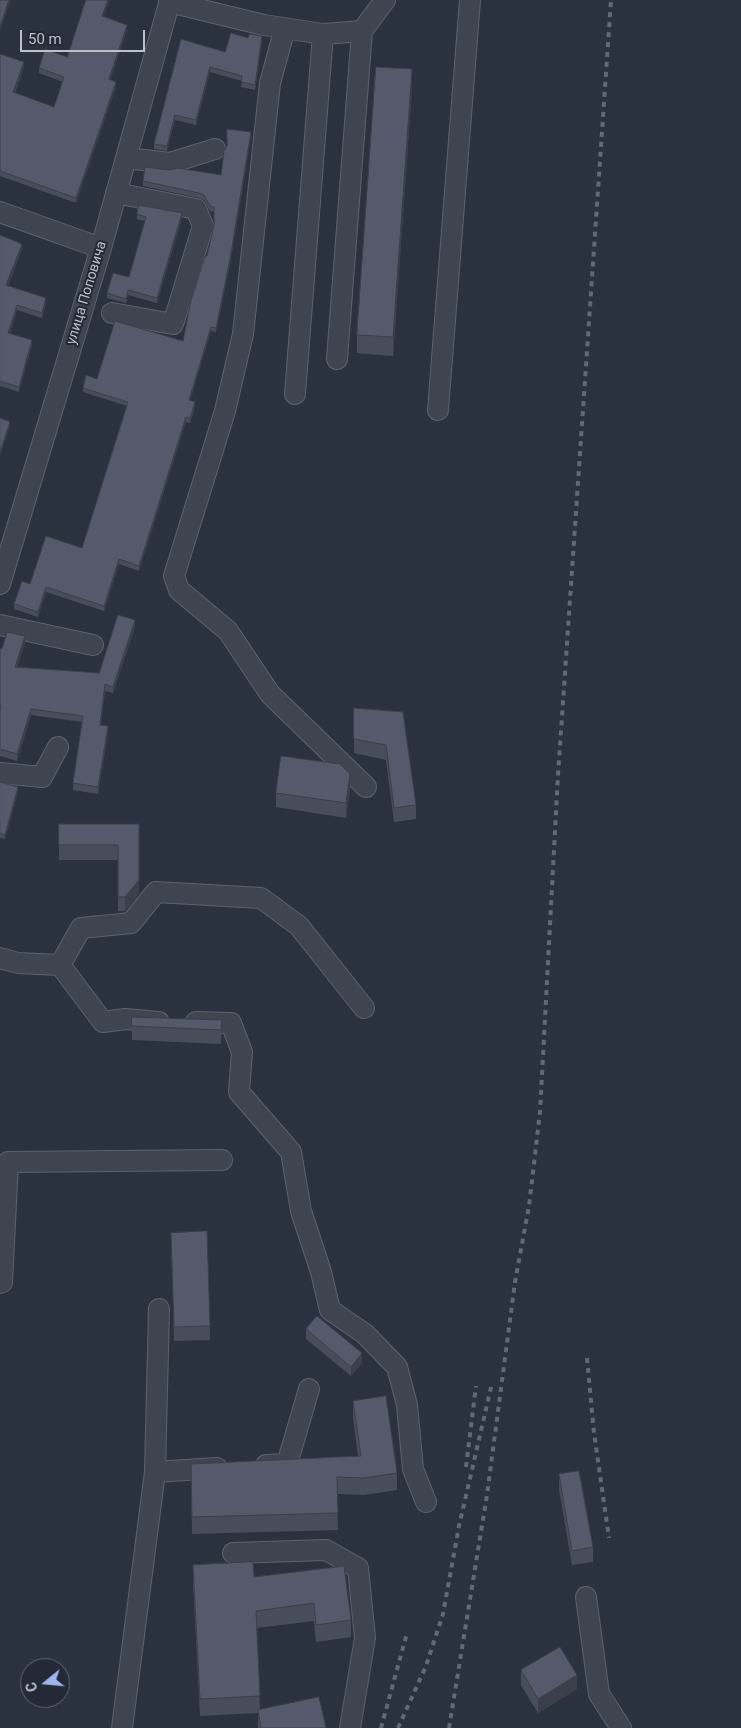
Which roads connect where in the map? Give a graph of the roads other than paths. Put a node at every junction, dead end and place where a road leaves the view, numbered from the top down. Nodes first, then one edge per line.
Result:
1 (385, 0) edge
2 (470, 0) edge
3 (170, 1) edge
4 (285, 28) junction
5 (362, 31) junction
6 (323, 34) junction
7 (215, 149) dead end
8 (126, 158) junction
9 (116, 193) junction
10 (0, 212) edge
11 (101, 248) junction
12 (112, 313) dead end
13 (337, 359) dead end
14 (295, 394) dead end
15 (438, 410) dead end
16 (0, 584) edge
17 (0, 625) edge
18 (93, 645) dead end
19 (58, 747) dead end
20 (0, 773) edge
21 (366, 787) dead end
22 (0, 958) edge
23 (60, 966) junction
24 (364, 1008) dead end
25 (222, 1160) dead end
26 (0, 1283) edge
27 (159, 1309) dead end
28 (309, 1389) dead end
29 (155, 1472) junction
30 (426, 1502) dead end
31 (233, 1553) dead end
32 (586, 1597) dead end
33 (122, 1728) edge
34 (350, 1728) edge
35 (621, 1728) edge

1 - 5 street
2 - 15 street
3 - 4 street
3 - 8 street, улица Поповича
4 - 6 street
4 - 21 street
5 - 6 street
5 - 13 street
6 - 14 street
7 - 8 street
8 - 9 street, улица Поповича
9 - 11 street, улица Поповича
9 - 12 street
10 - 11 street
11 - 16 street, улица Поповича
17 - 18 street
19 - 20 street
22 - 23 street
23 - 24 street
23 - 30 street
25 - 26 street
27 - 29 street
28 - 29 street
29 - 33 street
31 - 34 street
32 - 35 street

